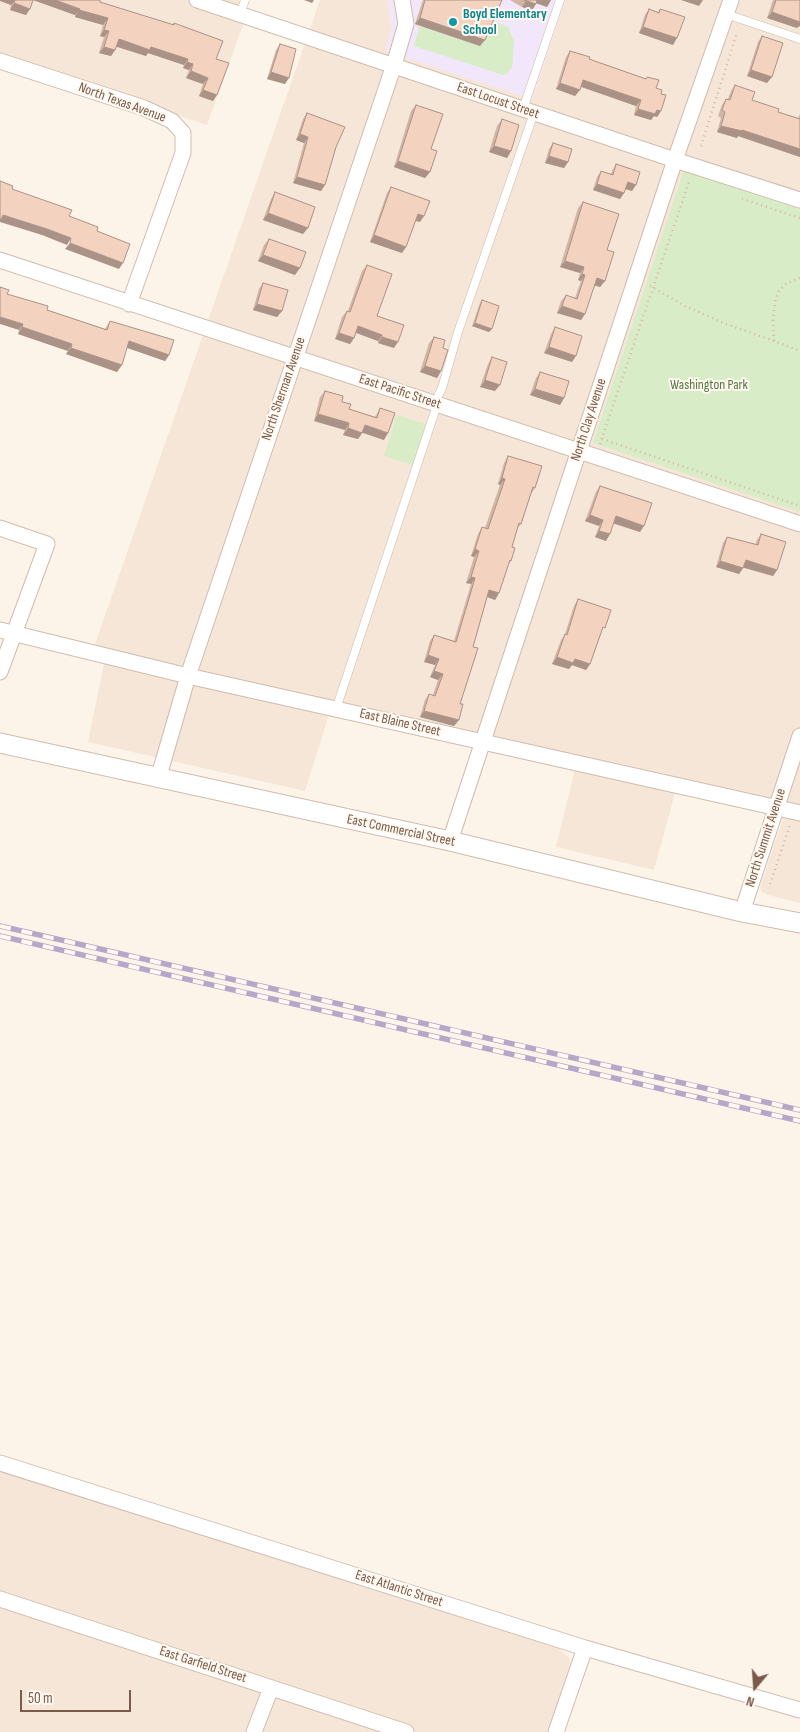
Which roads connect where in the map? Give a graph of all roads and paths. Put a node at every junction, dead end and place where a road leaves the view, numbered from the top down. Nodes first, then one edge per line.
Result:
1 (197, 0) edge
2 (402, 0) edge
3 (560, 0) edge
4 (243, 7) edge
5 (729, 7) edge
6 (741, 19) junction
7 (800, 39) edge
8 (0, 61) edge
9 (394, 65) junction
10 (528, 111) junction
11 (701, 146) dead end
12 (675, 160) junction
13 (692, 173) dead end
14 (800, 200) edge
15 (0, 260) edge
16 (800, 278) edge
17 (652, 287) junction
18 (129, 304) junction
19 (774, 341) junction
20 (800, 351) edge
21 (294, 358) junction
22 (436, 404) junction
23 (595, 437) dead end
24 (602, 439) junction
25 (600, 445) dead end
26 (579, 452) junction
27 (800, 506) edge
28 (800, 524) edge
29 (0, 528) edge
30 (7, 633) edge
31 (0, 672) edge
32 (188, 676) junction
33 (336, 709) junction
34 (800, 736) edge
35 (482, 742) junction
36 (0, 743) edge
37 (158, 779) junction
38 (776, 808) junction
39 (797, 812) edge
40 (450, 841) junction
41 (770, 884) dead end
42 (742, 912) junction
43 (800, 923) edge
44 (0, 1463) edge
45 (0, 1599) edge
46 (585, 1648) junction
47 (270, 1688) junction
48 (800, 1710) edge
49 (254, 1732) edge
50 (406, 1732) edge
51 (556, 1732) edge

1 - 4 street, East Locust Street
2 - 9 street, North Sherman Avenue
3 - 10 lane
4 - 9 street, East Locust Street
5 - 6 lane
5 - 12 street, North Clay Avenue
6 - 7 lane
6 - 11 path
8 - 18 street, North Texas Avenue
9 - 10 street, East Locust Street
9 - 21 street, North Sherman Avenue
10 - 12 street, East Locust Street
10 - 22 lane
12 - 14 street, East Locust Street
12 - 26 street, North Clay Avenue
13 - 17 path
15 - 18 street, East Pacific Street
16 - 19 path
17 - 19 path
17 - 24 path
18 - 21 street, East Pacific Street
19 - 20 path
21 - 22 street, East Pacific Street
21 - 32 street, North Sherman Avenue
22 - 26 street, East Pacific Street
22 - 33 lane
23 - 24 path
24 - 25 path
24 - 27 path
26 - 28 street, East Pacific Street
26 - 35 street, North Clay Avenue
29 - 30 street
30 - 31 street
30 - 32 street, East Blaine Street
32 - 33 street, East Blaine Street
32 - 37 street, North Sherman Avenue
33 - 35 street, East Blaine Street
34 - 38 street, North Summit Avenue
35 - 38 street, East Blaine Street
35 - 40 street, North Clay Avenue
36 - 37 street, East Commercial Street
37 - 40 street, East Commercial Street
38 - 39 street, East Blaine Street
38 - 42 street, North Summit Avenue
39 - 41 path
40 - 42 street, East Commercial Street
42 - 43 street, East Commercial Street
44 - 46 street, East Atlantic Street
45 - 47 street, East Garfield Street
46 - 48 street, East Atlantic Street
46 - 51 street
47 - 49 street
47 - 50 street, East Garfield Street

